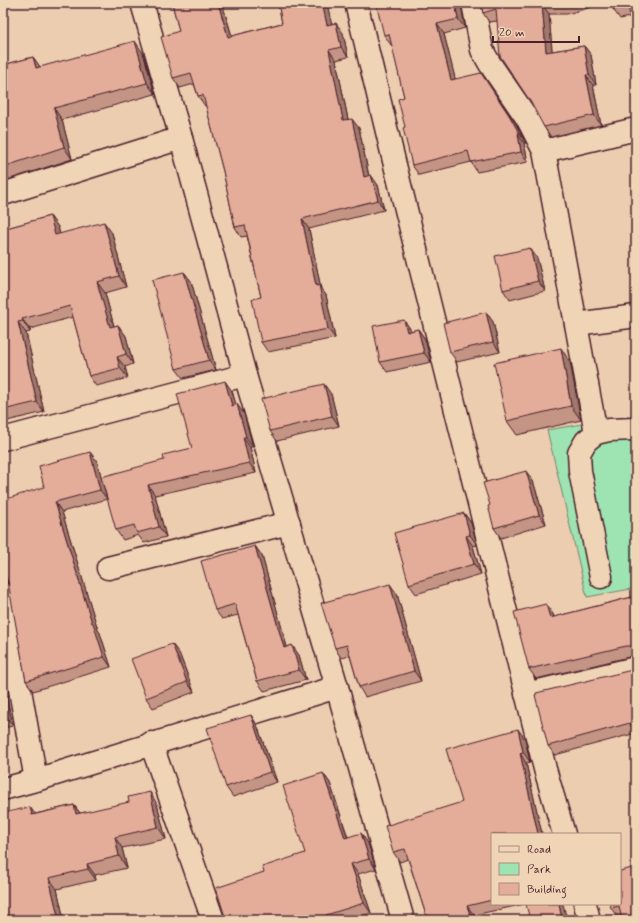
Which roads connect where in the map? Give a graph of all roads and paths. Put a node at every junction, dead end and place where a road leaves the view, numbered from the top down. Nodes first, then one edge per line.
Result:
1 (142, 3) edge
2 (356, 3) edge
3 (473, 3) edge
4 (636, 130) edge
5 (181, 138) junction
6 (544, 151) junction
7 (3, 194) edge
8 (636, 316) edge
9 (576, 324) junction
10 (245, 375) junction
11 (636, 429) edge
12 (596, 433) junction
13 (3, 439) edge
14 (289, 523) junction
15 (108, 568) dead end
16 (601, 577) dead end
17 (3, 594) edge
18 (636, 668) edge
19 (336, 686) junction
20 (526, 694) junction
21 (151, 743) junction
22 (36, 780) junction
23 (3, 789) edge
24 (564, 833) edge
25 (585, 905) edge
26 (213, 920) edge
27 (403, 920) edge
28 (589, 920) edge

1 - 5 street
2 - 20 street
3 - 6 street
4 - 6 street
5 - 7 street
5 - 10 street
6 - 9 street
8 - 9 street
9 - 12 street
10 - 13 street
10 - 14 street
11 - 12 street
12 - 16 street
14 - 15 street
14 - 19 street
17 - 22 street
18 - 20 street
19 - 21 street
19 - 27 street
20 - 24 street
21 - 22 street
21 - 26 street
22 - 23 street
25 - 28 street

